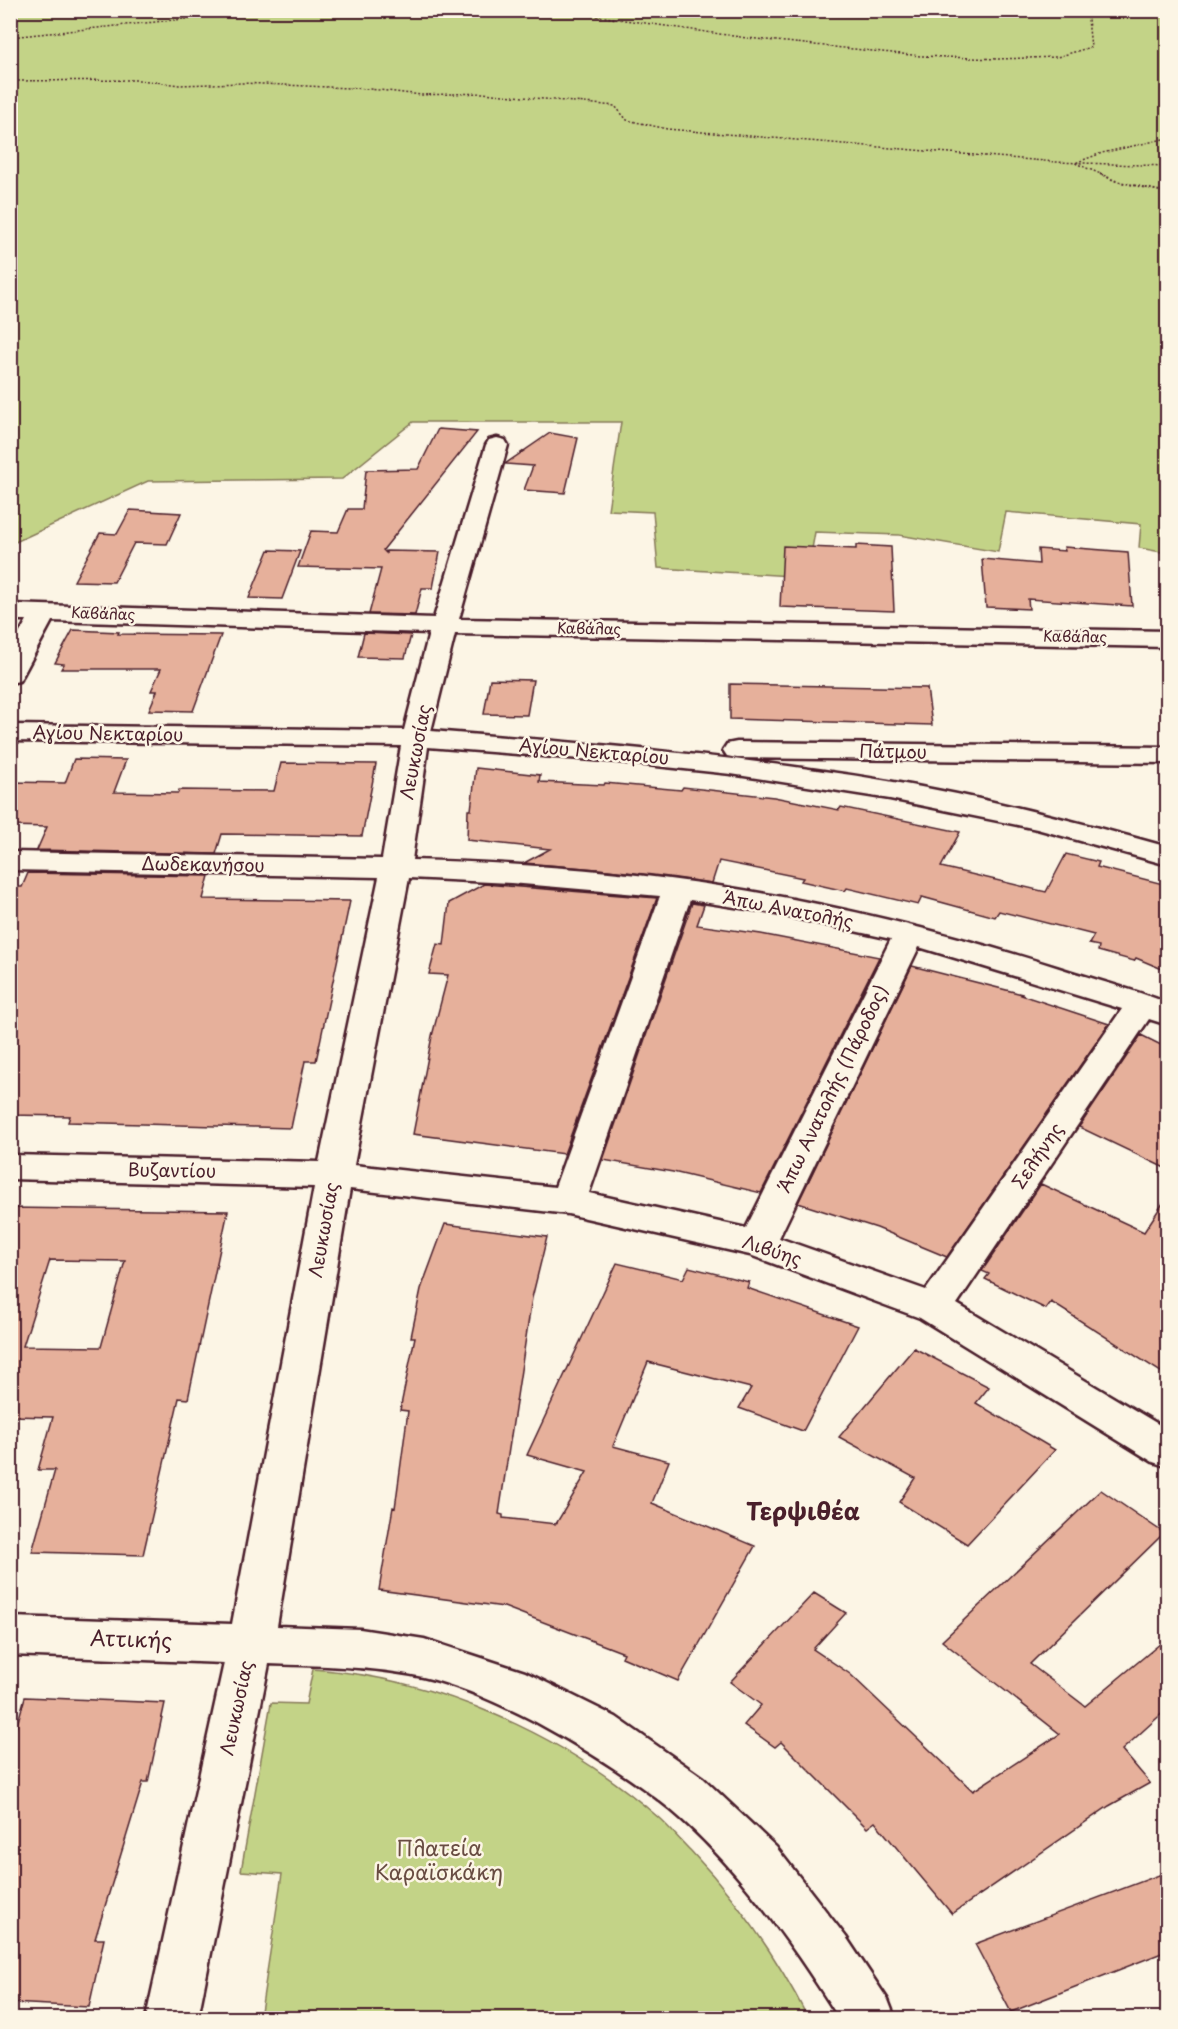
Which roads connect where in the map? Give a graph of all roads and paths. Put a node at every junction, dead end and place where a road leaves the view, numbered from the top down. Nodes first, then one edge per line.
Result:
1 (271, 10) edge
2 (556, 10) edge
3 (1087, 10) edge
4 (10, 37) edge
5 (10, 81) edge
6 (1167, 138) edge
7 (1076, 163) junction
8 (1167, 166) edge
9 (1167, 193) edge
10 (497, 446) dead end
11 (10, 612) edge
12 (44, 612) junction
13 (444, 626) junction
14 (1167, 639) edge
15 (10, 675) edge
16 (10, 733) edge
17 (416, 738) junction
18 (902, 752) junction
19 (619, 754) junction
20 (1167, 755) edge
21 (891, 790) junction
22 (1167, 856) edge
23 (10, 861) edge
24 (396, 868) junction
25 (678, 890) junction
26 (909, 934) junction
27 (1155, 1010) edge
28 (10, 1167) edge
29 (334, 1175) junction
30 (568, 1201) junction
31 (757, 1244) junction
32 (934, 1308) junction
33 (1167, 1451) edge
34 (10, 1636) edge
35 (251, 1643) junction
36 (172, 2019) edge
37 (869, 2019) edge

1 - 4 path
2 - 3 path
5 - 7 path
6 - 7 path
7 - 8 path
7 - 9 path
10 - 13 street, Λευκωσίας
11 - 12 street, Καβάλας
12 - 13 street, Καβάλας
12 - 15 street
13 - 14 street, Καβάλας
13 - 17 street, Λευκωσίας
16 - 17 street, Αγίου Νεκταρίου
17 - 19 street, Αγίου Νεκταρίου
17 - 24 street, Λευκωσίας
18 - 19 street, Πάτμου
18 - 20 street, Πάτμου
18 - 21 street
19 - 21 street, Αγίου Νεκταρίου
21 - 22 street, Αγίου Νεκταρίου
23 - 24 street, Δωδεκανήσου
24 - 25 street, Άπω Ανατολής
24 - 29 street, Λευκωσίας
25 - 26 street, Άπω Ανατολής
25 - 30 street
26 - 27 street, Άπω Ανατολής
26 - 31 street, Άπω Ανατολής (Πάροδος)
27 - 32 street, Σελήνης
28 - 29 street, Βυζαντίου
29 - 30 street, Λιβύης
29 - 35 street, Λευκωσίας
30 - 31 street, Λιβύης
31 - 32 street, Λιβύης
32 - 33 street, Λιβύης
34 - 35 street, Αττικής
35 - 36 street, Λευκωσίας
35 - 37 street

